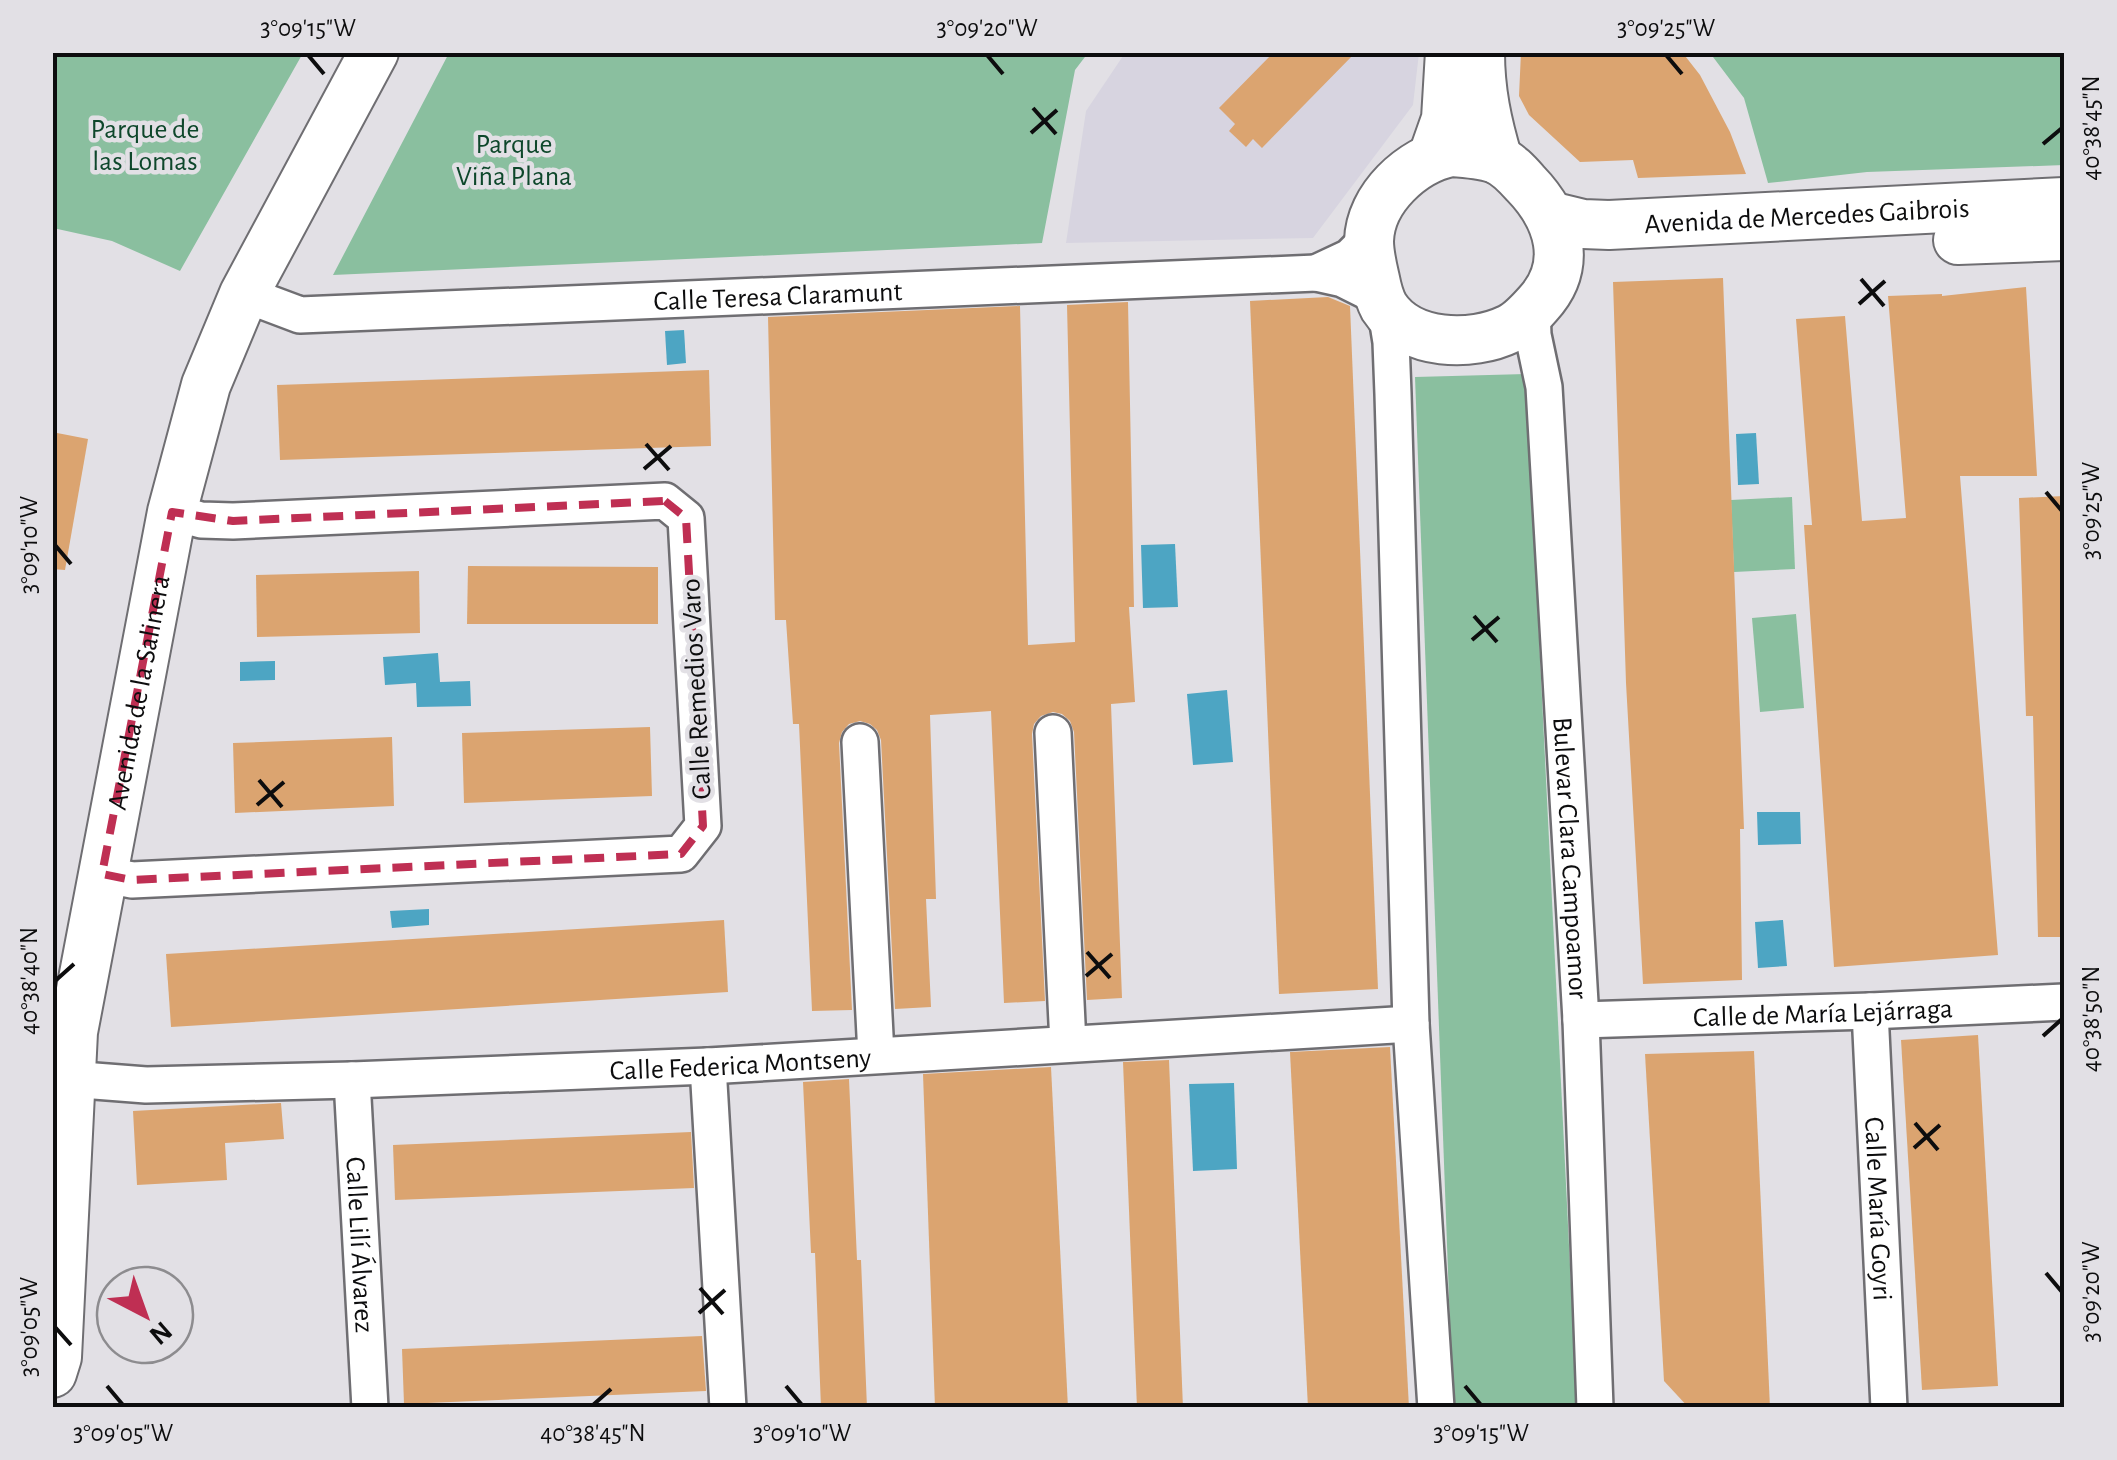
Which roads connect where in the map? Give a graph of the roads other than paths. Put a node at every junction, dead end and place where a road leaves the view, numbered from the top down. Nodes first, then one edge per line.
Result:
1 (374, 52) edge
2 (1450, 52) edge
3 (1480, 52) edge
4 (1432, 156) junction
5 (1498, 160) junction
6 (2064, 202) edge
7 (1550, 216) junction
8 (2064, 236) edge
9 (1369, 238) junction
10 (1316, 273) junction
11 (1545, 291) junction
12 (244, 294) junction
13 (1383, 304) junction
14 (172, 512) junction
15 (1053, 733) dead end
16 (860, 742) dead end
17 (102, 874) junction
18 (2064, 1002) edge
19 (1870, 1011) junction
20 (1580, 1020) junction
21 (1411, 1024) junction
22 (1068, 1044) junction
23 (876, 1055) junction
24 (708, 1066) junction
25 (69, 1079) junction
26 (352, 1080) junction
27 (52, 1374) edge
28 (370, 1408) edge
29 (728, 1408) edge
30 (1436, 1408) edge
31 (1595, 1408) edge
32 (1889, 1408) edge

1 - 12 street, Avenida de la Salinera
2 - 4 street
3 - 5 street
4 - 5 street
4 - 9 street
5 - 7 street
6 - 7 street, Avenida de Mercedes Gaibrois
7 - 11 street
8 - 11 street, Avenida de Mercedes Gaibrois
9 - 10 street, Calle Teresa Claramunt
9 - 13 street
10 - 12 street, Calle Teresa Claramunt
10 - 13 street, Calle Teresa Claramunt
11 - 13 street
11 - 20 street, Bulevar Clara Campoamor
12 - 14 street, Avenida de la Salinera
13 - 21 street
14 - 17 street, Avenida de la Salinera
14 - 17 street, Calle Remedios Varo
15 - 22 street
16 - 23 street
17 - 25 street, Avenida de la Salinera
18 - 19 street, Calle de María Lejárraga
19 - 20 street, Calle de María Lejárraga
19 - 32 street, Calle María Goyri
20 - 31 street, Bulevar Clara Campoamor
21 - 22 street, Calle Federica Montseny
21 - 30 street
22 - 23 street, Calle Federica Montseny
23 - 24 street, Calle Federica Montseny
24 - 26 street, Calle Federica Montseny
24 - 29 street
25 - 26 street, Calle Federica Montseny
25 - 27 street, Avenida de la Salinera
26 - 28 street, Calle Lilí Álvarez

